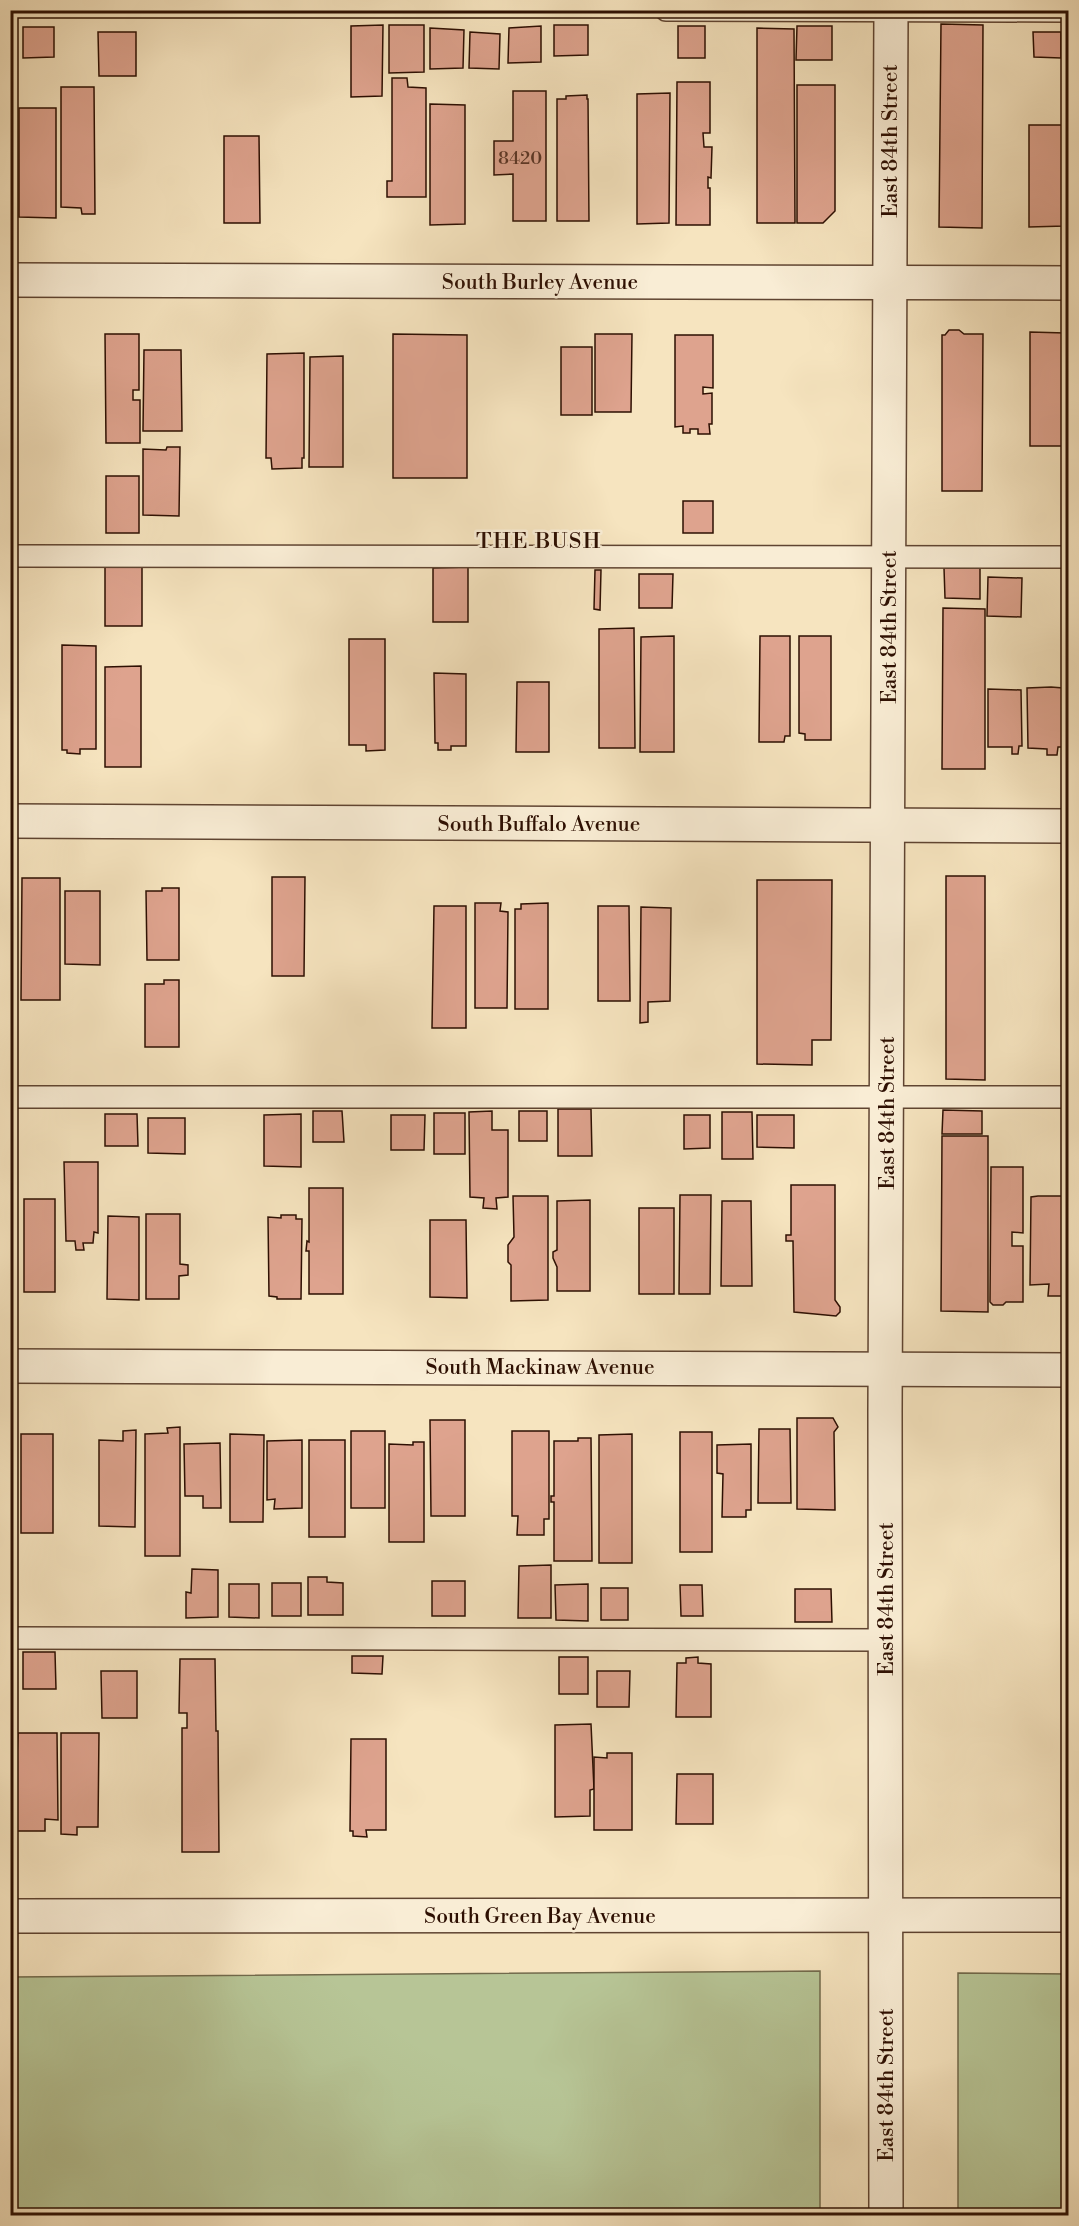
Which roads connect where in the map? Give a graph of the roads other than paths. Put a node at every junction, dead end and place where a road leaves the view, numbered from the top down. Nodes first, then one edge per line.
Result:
1 (666, 10) edge
2 (891, 11) edge
3 (1068, 11) edge
4 (10, 280) edge
5 (890, 282) junction
6 (1068, 283) edge
7 (10, 556) edge
8 (889, 557) junction
9 (1068, 557) edge
10 (10, 821) edge
11 (888, 825) junction
12 (1068, 826) edge
13 (10, 1097) edge
14 (887, 1097) junction
15 (1068, 1097) edge
16 (10, 1366) edge
17 (886, 1368) junction
18 (1068, 1370) edge
19 (10, 1638) edge
20 (886, 1640) junction
21 (1068, 1915) edge
22 (10, 1916) edge
23 (886, 1916) junction
24 (886, 2216) edge

1 - 2 lane
2 - 3 lane
2 - 5 street, East 84th Street
4 - 5 street, South Burley Avenue
5 - 6 street, South Burley Avenue
5 - 8 street, East 84th Street
7 - 8 lane
8 - 9 lane
8 - 11 street, East 84th Street
10 - 11 street, South Buffalo Avenue
11 - 12 street, South Buffalo Avenue
11 - 14 street, East 84th Street
13 - 14 lane
14 - 15 lane
14 - 17 street, East 84th Street
16 - 17 street, South Mackinaw Avenue
17 - 18 street, South Mackinaw Avenue
17 - 20 street, East 84th Street
19 - 20 lane
20 - 23 street, East 84th Street
21 - 23 street, South Green Bay Avenue
22 - 23 street, South Green Bay Avenue
23 - 24 street, East 84th Street

